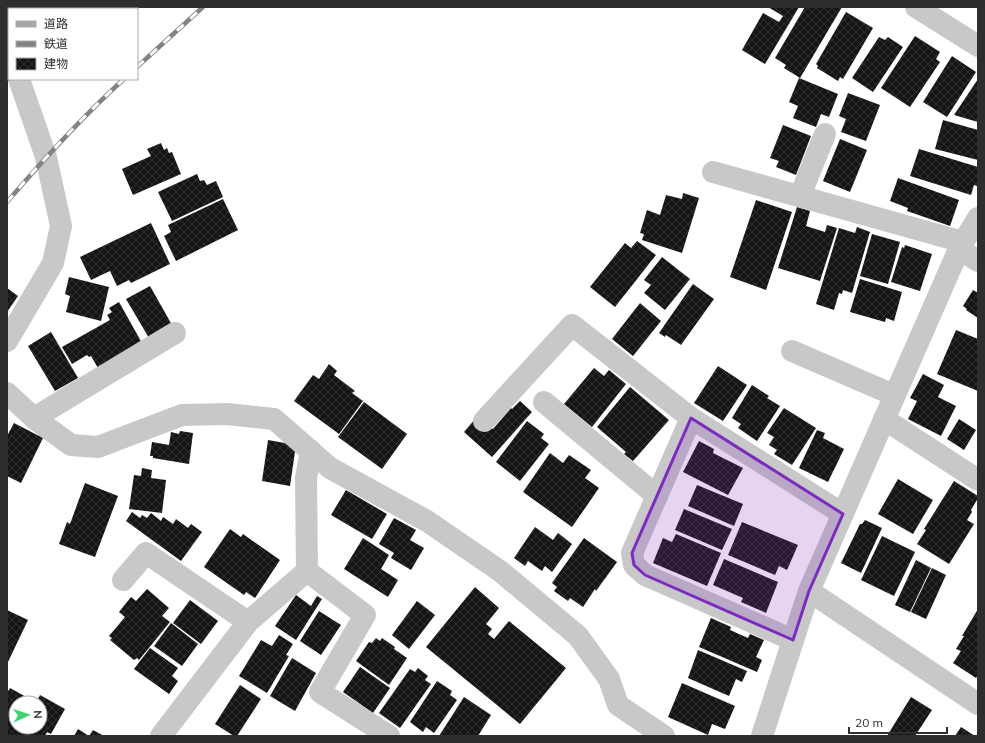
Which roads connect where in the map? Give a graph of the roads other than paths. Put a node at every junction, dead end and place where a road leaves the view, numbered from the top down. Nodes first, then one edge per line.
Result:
1 (916, 7) edge
2 (978, 46) edge
3 (19, 80) edge
4 (825, 134) dead end
5 (713, 172) dead end
6 (800, 196) junction
7 (978, 218) edge
8 (961, 246) junction
9 (978, 261) edge
10 (175, 333) dead end
11 (7, 341) edge
12 (792, 351) dead end
13 (7, 393) edge
14 (894, 395) junction
15 (544, 402) dead end
16 (34, 418) junction
17 (692, 418) junction
18 (884, 419) junction
19 (484, 421) dead end
20 (311, 451) junction
21 (978, 480) edge
22 (657, 496) junction
23 (843, 514) junction
24 (307, 571) junction
25 (123, 580) dead end
26 (809, 591) junction
27 (248, 622) junction
28 (794, 640) junction
29 (978, 704) edge
30 (386, 735) edge
31 (161, 736) edge
32 (664, 736) edge
33 (762, 736) edge

1 - 2 street
3 - 11 street
4 - 6 street
5 - 6 street
6 - 8 street
7 - 8 street
8 - 9 street
8 - 14 street
10 - 16 street
12 - 14 street
13 - 16 street
14 - 18 street
15 - 22 street
16 - 20 street
17 - 19 street
17 - 22 street
17 - 23 street
18 - 21 street
18 - 23 street
20 - 24 street
20 - 32 street
22 - 28 street
23 - 26 street
24 - 27 street
24 - 30 street
25 - 27 street
26 - 28 street
26 - 29 street
27 - 31 street
28 - 33 street

